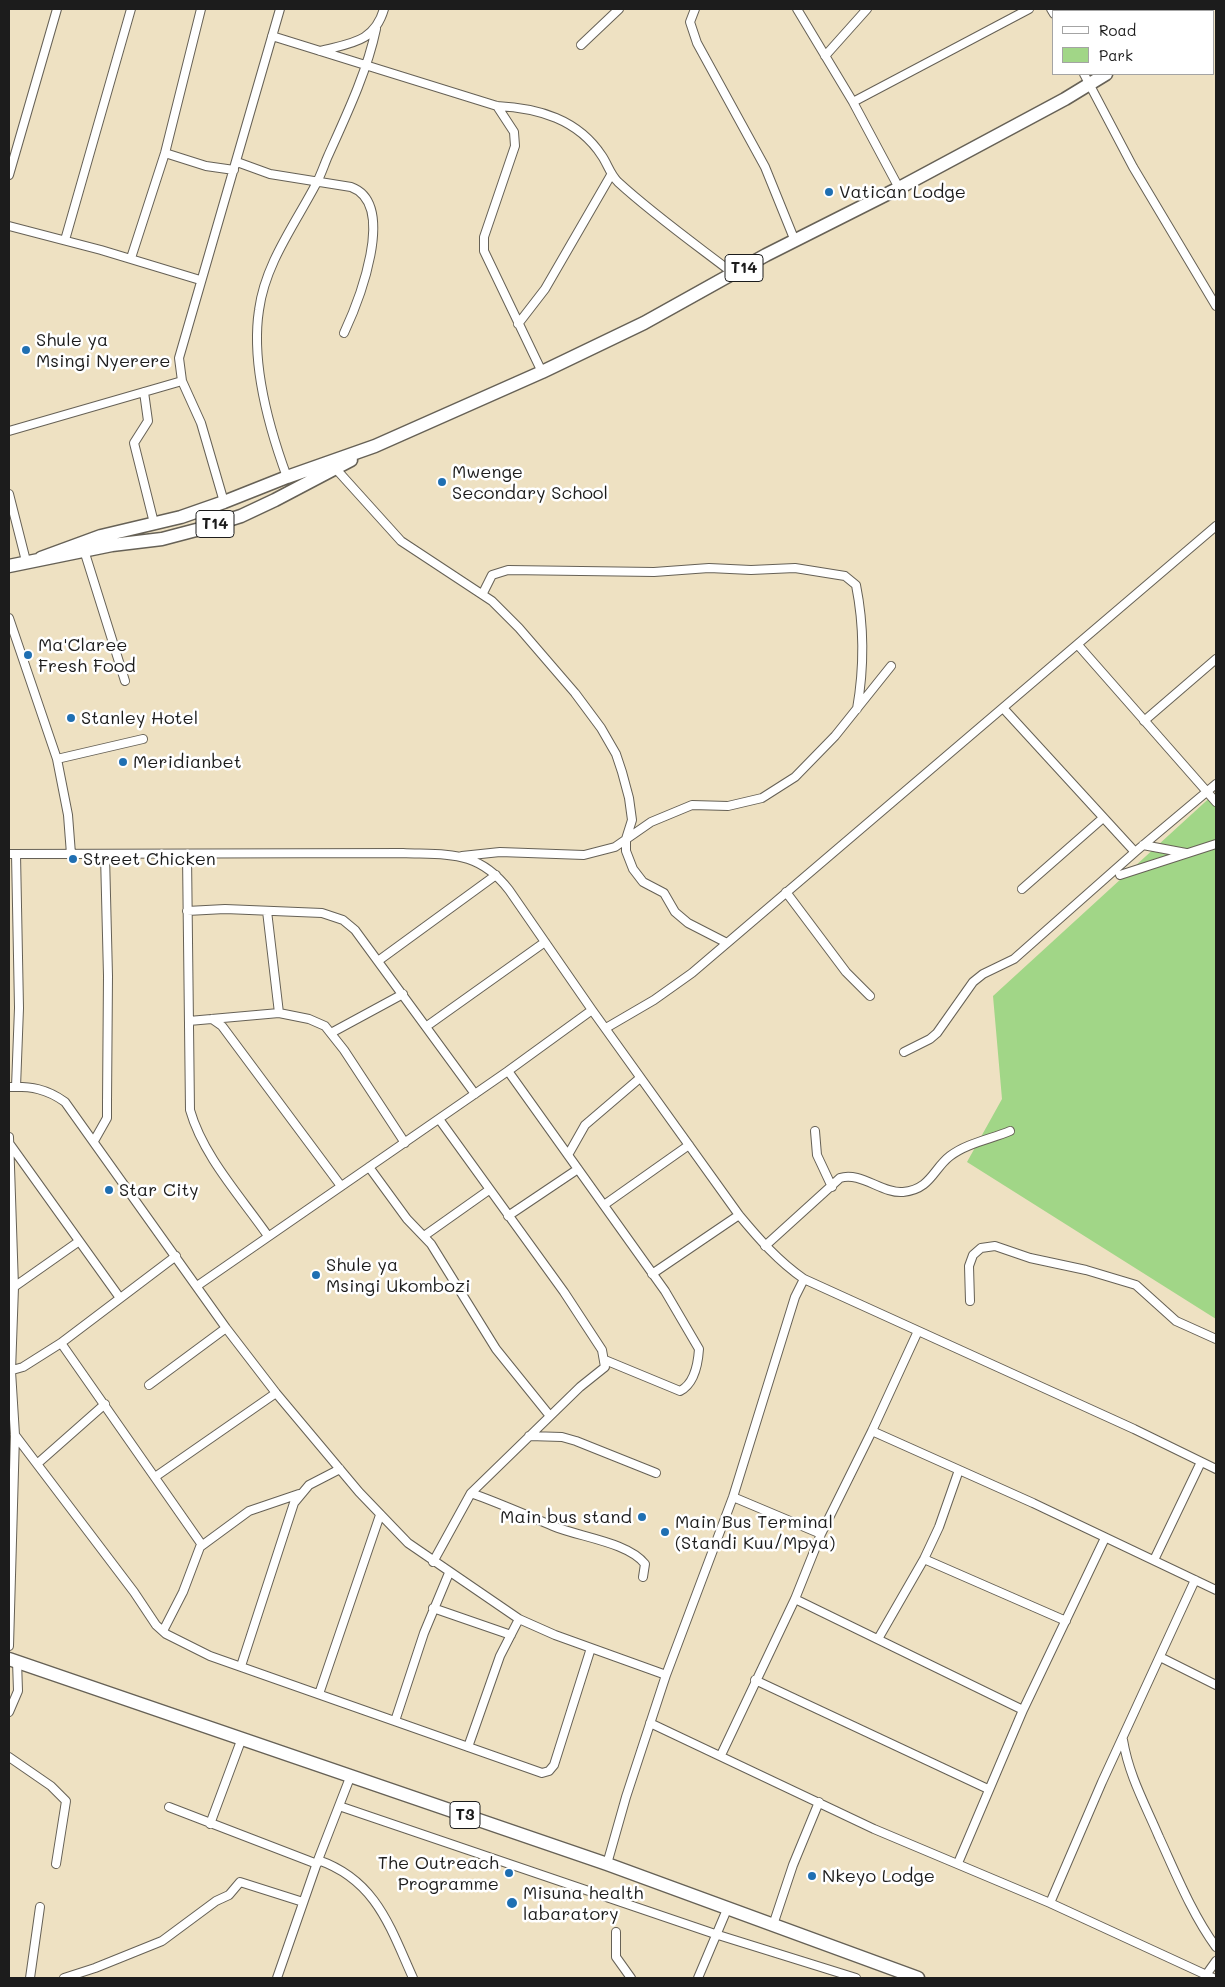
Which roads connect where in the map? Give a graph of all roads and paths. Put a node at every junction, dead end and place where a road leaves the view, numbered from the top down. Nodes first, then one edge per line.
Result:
1 (57, 9) edge
2 (130, 9) edge
3 (201, 9) edge
4 (280, 9) edge
5 (384, 9) edge
6 (619, 9) edge
7 (695, 9) edge
8 (797, 9) edge
9 (867, 9) edge
10 (1029, 9) edge
11 (376, 29) junction
12 (272, 36) junction
13 (581, 45) dead end
14 (318, 52) junction
15 (825, 56) junction
16 (366, 66) junction
17 (1102, 75) edge
18 (1087, 79) edge
19 (853, 102) junction
20 (497, 106) junction
21 (165, 153) junction
22 (237, 162) junction
23 (234, 170) junction
24 (9, 175) edge
25 (611, 175) junction
26 (318, 181) junction
27 (899, 188) junction
28 (9, 226) edge
29 (65, 240) junction
30 (795, 241) junction
31 (131, 258) junction
32 (734, 274) junction
33 (200, 280) junction
34 (1216, 306) edge
35 (518, 324) junction
36 (344, 333) dead end
37 (542, 372) junction
38 (182, 382) junction
39 (144, 392) junction
40 (9, 431) edge
41 (375, 446) junction
42 (336, 469) junction
43 (287, 477) junction
44 (9, 494) edge
45 (224, 502) junction
46 (154, 523) junction
47 (1215, 530) edge
48 (83, 547) junction
49 (26, 561) junction
50 (9, 566) edge
51 (483, 593) junction
52 (9, 618) edge
53 (1078, 644) junction
54 (1216, 659) edge
55 (891, 666) dead end
56 (125, 681) dead end
57 (1003, 708) junction
58 (857, 709) junction
59 (1144, 721) junction
60 (143, 739) dead end
61 (57, 759) junction
62 (1216, 784) edge
63 (1208, 792) junction
64 (1216, 802) edge
65 (1103, 818) junction
66 (626, 839) junction
67 (1216, 844) edge
68 (1144, 845) junction
69 (1135, 852) junction
70 (1190, 853) junction
71 (12, 854) edge
72 (71, 854) junction
73 (105, 854) junction
74 (187, 855) junction
75 (462, 856) junction
76 (496, 875) junction
77 (1120, 875) dead end
78 (1022, 889) dead end
79 (786, 892) junction
80 (187, 911) junction
81 (267, 911) junction
82 (545, 942) junction
83 (727, 943) junction
84 (378, 961) junction
85 (403, 994) junction
86 (870, 996) dead end
87 (592, 1010) junction
88 (279, 1013) junction
89 (212, 1018) junction
90 (189, 1021) junction
91 (427, 1026) junction
92 (606, 1028) junction
93 (331, 1032) junction
94 (904, 1052) dead end
95 (508, 1071) junction
96 (640, 1078) junction
97 (12, 1087) edge
98 (475, 1094) junction
99 (439, 1119) junction
100 (815, 1131) dead end
101 (1010, 1131) dead end
102 (9, 1137) edge
103 (94, 1142) junction
104 (405, 1142) junction
105 (9, 1143) edge
106 (689, 1145) junction
107 (568, 1155) junction
108 (369, 1167) junction
109 (578, 1169) junction
110 (341, 1186) junction
111 (832, 1187) junction
112 (489, 1190) junction
113 (604, 1205) junction
114 (739, 1215) junction
115 (508, 1216) junction
116 (268, 1236) junction
117 (424, 1236) junction
118 (78, 1242) junction
119 (765, 1246) junction
120 (176, 1256) junction
121 (652, 1274) junction
122 (804, 1279) junction
123 (197, 1286) junction
124 (14, 1287) junction
125 (120, 1298) junction
126 (970, 1301) dead end
127 (226, 1328) junction
128 (918, 1331) junction
129 (1216, 1339) edge
130 (61, 1344) junction
131 (605, 1360) junction
132 (10, 1371) edge
133 (150, 1385) dead end
134 (276, 1393) junction
135 (105, 1404) junction
136 (550, 1416) junction
137 (872, 1431) junction
138 (15, 1435) junction
139 (529, 1436) junction
140 (1201, 1462) junction
141 (37, 1464) junction
142 (340, 1469) junction
143 (1216, 1469) edge
144 (959, 1470) junction
145 (656, 1473) dead end
146 (155, 1476) junction
147 (471, 1493) junction
148 (299, 1494) junction
149 (732, 1497) junction
150 (380, 1515) junction
151 (821, 1534) junction
152 (1105, 1538) junction
153 (202, 1545) junction
154 (924, 1559) junction
155 (1154, 1560) junction
156 (433, 1562) junction
157 (449, 1573) junction
158 (643, 1577) dead end
159 (1196, 1580) junction
160 (1216, 1590) edge
161 (795, 1599) junction
162 (433, 1608) junction
163 (520, 1619) junction
164 (1066, 1621) junction
165 (163, 1631) junction
166 (511, 1635) junction
167 (878, 1639) junction
168 (9, 1646) edge
169 (591, 1648) junction
170 (1160, 1657) junction
171 (13, 1660) edge
172 (241, 1666) junction
173 (666, 1675) junction
174 (755, 1680) junction
175 (1216, 1686) edge
176 (319, 1694) junction
177 (1023, 1710) junction
178 (9, 1712) edge
179 (395, 1721) junction
180 (650, 1723) junction
181 (242, 1738) junction
182 (1123, 1740) junction
183 (468, 1747) junction
184 (721, 1755) junction
185 (9, 1757) edge
186 (351, 1775) junction
187 (988, 1789) junction
188 (820, 1802) junction
189 (338, 1806) junction
190 (169, 1807) dead end
191 (210, 1824) junction
192 (317, 1862) junction
193 (958, 1863) junction
194 (56, 1864) dead end
195 (607, 1864) junction
196 (302, 1902) junction
197 (1050, 1903) junction
198 (40, 1907) dead end
199 (728, 1907) junction
200 (773, 1925) junction
201 (616, 1932) dead end
202 (715, 1934) junction
203 (1216, 1947) edge
204 (1216, 1961) edge
205 (1210, 1977) edge
206 (30, 1978) edge
207 (64, 1978) edge
208 (276, 1978) edge
209 (413, 1978) edge
210 (631, 1978) edge
211 (698, 1978) edge
212 (856, 1978) edge
213 (918, 1978) edge

1 - 24 street
2 - 29 street
3 - 21 street
4 - 12 street
5 - 11 street
6 - 13 street
7 - 30 street
8 - 15 street
9 - 15 street
10 - 19 street
11 - 14 street
11 - 16 street
12 - 14 street
12 - 22 street
14 - 16 street
15 - 19 street
16 - 20 street
16 - 26 street
17 - 18 highway, T14
18 - 27 highway, T14
18 - 34 street
19 - 27 street
20 - 25 street
20 - 35 street
21 - 23 street
21 - 31 street
22 - 23 street
22 - 26 street
23 - 33 street
25 - 32 street
25 - 35 street
26 - 36 street
26 - 43 street
27 - 30 highway, T14
28 - 29 street
29 - 31 street
30 - 32 highway, T14
31 - 33 street
32 - 37 highway, T14
33 - 38 street
35 - 37 street
37 - 41 highway, T14
38 - 39 street
38 - 45 street
39 - 40 street
39 - 46 street
41 - 42 highway, T14
41 - 43 highway, T14
42 - 48 highway, T14
42 - 51 street
43 - 45 highway, T14
44 - 49 street
45 - 46 highway, T14
46 - 48 highway, T14
47 - 53 street
48 - 49 highway, T14
48 - 56 street
49 - 50 highway, T14
51 - 58 street
51 - 66 street
52 - 61 street
53 - 57 street
53 - 59 street
54 - 59 street
55 - 58 street
57 - 65 street
57 - 79 street
58 - 66 street
59 - 63 street
60 - 61 street
61 - 72 street
62 - 63 street
63 - 64 street
63 - 68 street
65 - 69 street
65 - 78 street
66 - 75 street
66 - 83 street
67 - 70 street
68 - 69 street
68 - 70 street
69 - 94 street
70 - 77 street
71 - 72 street
71 - 97 street
72 - 73 street
73 - 74 street
73 - 103 street
74 - 75 street
74 - 80 street
75 - 76 street
76 - 82 street
76 - 84 street
79 - 83 street
79 - 86 street
80 - 81 street
80 - 90 street
81 - 84 street
81 - 88 street
82 - 87 street
82 - 91 street
83 - 92 street
84 - 85 street
85 - 91 street
85 - 93 street
87 - 92 street
87 - 95 street
88 - 89 street
88 - 93 street
89 - 90 street
89 - 110 street
90 - 116 street
91 - 98 street
92 - 96 street
93 - 104 street
95 - 98 street
95 - 107 street
96 - 106 street
96 - 107 street
97 - 103 street
98 - 99 street
99 - 104 street
99 - 112 street
100 - 111 street
101 - 111 street
102 - 105 street
103 - 120 street
104 - 108 street
105 - 118 street
105 - 124 street
106 - 113 street
106 - 114 street
107 - 109 street
108 - 110 street
108 - 117 street
109 - 113 street
109 - 115 street
110 - 116 street
111 - 119 street
112 - 115 street
112 - 117 street
113 - 121 street
114 - 119 street
114 - 121 street
115 - 131 street
116 - 123 street
117 - 136 street
118 - 124 street
118 - 125 street
119 - 122 street
120 - 123 street
120 - 125 street
121 - 131 street
122 - 128 street
122 - 149 street
123 - 127 street
124 - 132 street
125 - 130 street
126 - 129 street
127 - 133 street
127 - 134 street
128 - 137 street
128 - 140 street
130 - 132 street
130 - 135 street
131 - 136 street
132 - 138 street
134 - 142 street
134 - 146 street
135 - 141 street
135 - 146 street
136 - 139 street
137 - 144 street
137 - 151 street
138 - 141 street
138 - 168 street
139 - 145 street
139 - 147 street
140 - 143 street
140 - 155 street
141 - 165 street
142 - 148 street
142 - 150 street
144 - 152 street
144 - 154 street
146 - 153 street
147 - 156 street
147 - 158 street
148 - 153 street
148 - 172 street
149 - 151 street
149 - 173 street
150 - 156 street
150 - 176 street
151 - 161 street
152 - 155 street
152 - 164 street
153 - 165 street
154 - 164 street
154 - 167 street
155 - 159 street
156 - 157 street
157 - 162 street
157 - 163 street
159 - 160 street
159 - 170 street
161 - 167 street
161 - 174 street
162 - 166 street
162 - 179 street
163 - 166 street
163 - 169 street
164 - 177 street
165 - 172 street
166 - 183 street
167 - 177 street
169 - 173 street
169 - 183 street
170 - 175 street
170 - 182 street
171 - 178 street
171 - 181 highway, T3
172 - 176 street
173 - 180 street
174 - 184 street
174 - 187 street
176 - 179 street
177 - 187 street
179 - 183 street
180 - 184 street
180 - 195 street
181 - 186 highway, T3
181 - 191 street
182 - 197 street
182 - 203 street
184 - 188 street
185 - 194 street
186 - 189 street
186 - 195 highway, T3
187 - 193 street
188 - 193 street
188 - 200 street
189 - 192 street
189 - 202 street
190 - 191 street
191 - 192 street
192 - 196 street
192 - 209 street
193 - 197 street
195 - 199 highway, T3
196 - 207 street
196 - 208 street
197 - 205 street
198 - 206 street
199 - 200 highway, T3
199 - 202 street
200 - 213 highway, T3
201 - 210 street
202 - 211 street
202 - 212 street
204 - 205 street

